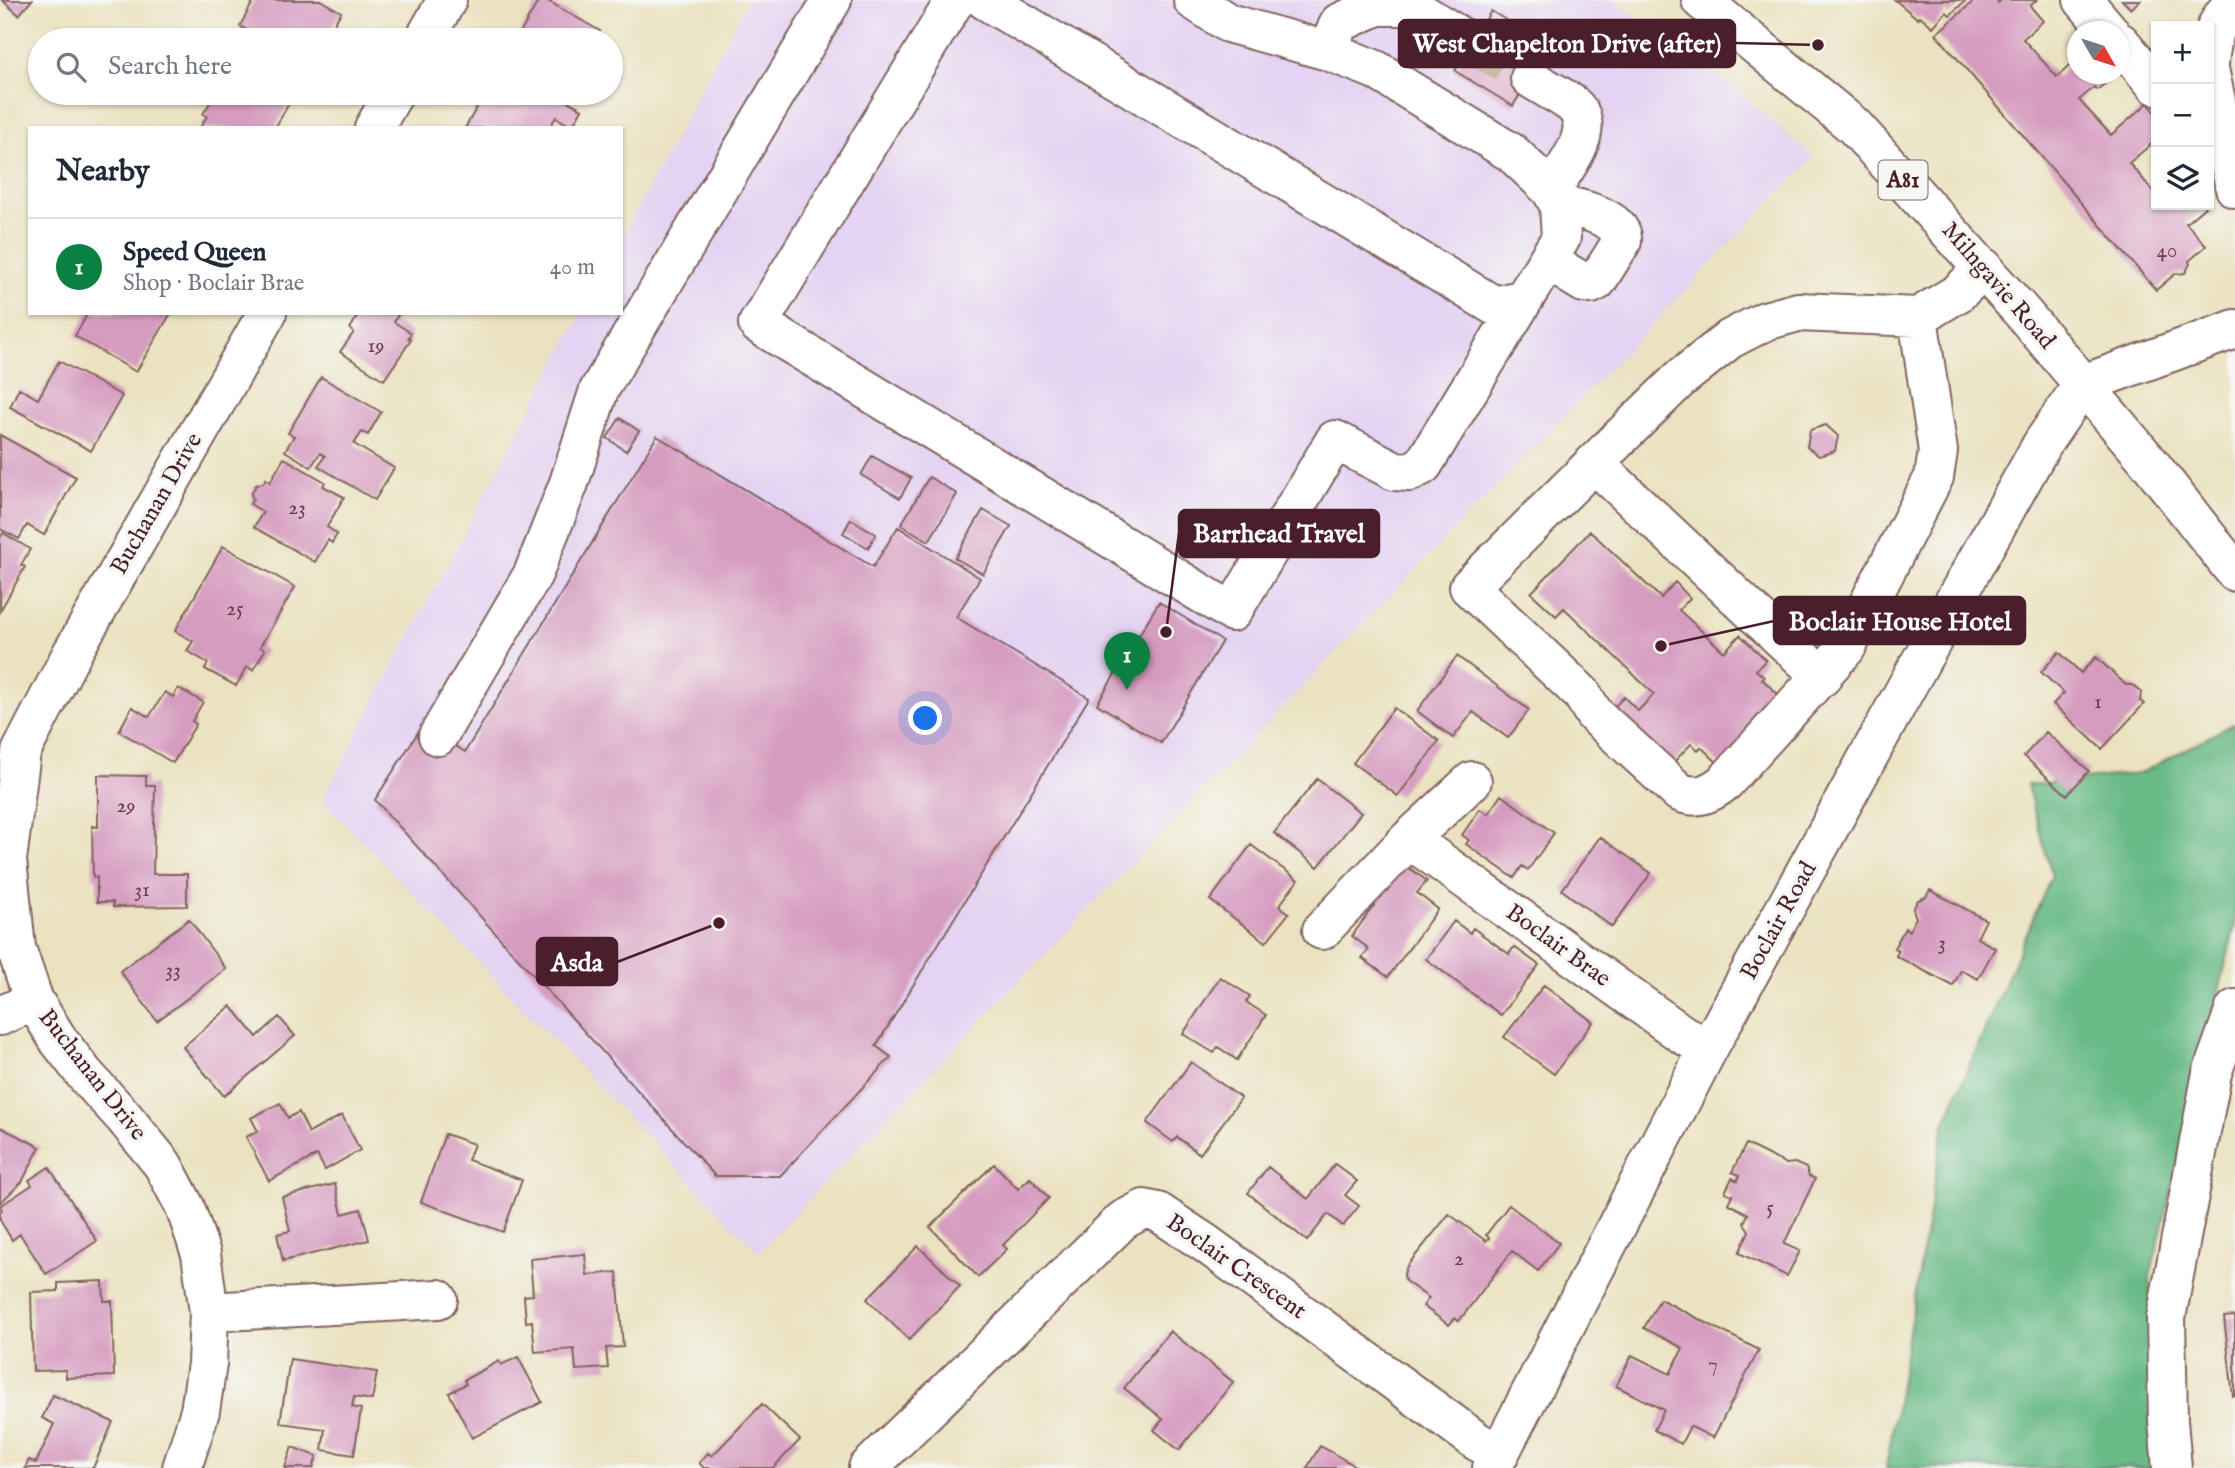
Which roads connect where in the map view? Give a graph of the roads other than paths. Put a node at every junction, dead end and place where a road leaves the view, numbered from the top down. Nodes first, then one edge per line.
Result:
1 (447, 0) edge
2 (832, 0) edge
3 (957, 0) edge
4 (985, 0) edge
5 (1194, 0) edge
6 (1700, 0) edge
7 (2083, 0) edge
8 (2235, 1) edge
9 (2101, 21) edge
10 (431, 28) edge
11 (2214, 31) edge
12 (1472, 44) tunnel mouth
13 (1328, 51) junction
14 (2130, 55) edge
15 (1530, 78) tunnel mouth
16 (2155, 84) edge
17 (2211, 84) edge
18 (387, 105) edge
19 (374, 126) edge
20 (2225, 169) edge
21 (1555, 198) junction
22 (1548, 261) junction
23 (1984, 268) junction
24 (1524, 299) junction
25 (266, 315) edge
26 (1917, 317) junction
27 (2235, 329) edge
28 (2083, 384) junction
29 (1594, 463) junction
30 (2235, 572) edge
31 (1822, 677) junction
32 (438, 736) dead end
33 (1472, 781) dead end
34 (1409, 839) junction
35 (1322, 930) dead end
36 (17, 1008) edge
37 (2235, 1009) edge
38 (1708, 1049) junction
39 (438, 1299) dead end
40 (209, 1312) junction
41 (1496, 1461) edge
42 (182, 1468) edge
43 (867, 1468) edge
44 (2172, 1468) edge

1 - 10 street
2 - 32 street
3 - 24 street
4 - 24 street
5 - 13 street
6 - 23 street, Milngavie Road / A81
7 - 9 street
8 - 11 street
12 - 13 street
13 - 21 street
14 - 16 street
15 - 21 street
17 - 20 street
18 - 19 street
21 - 22 street
21 - 22 street
22 - 24 street
23 - 26 street
23 - 28 street, Milngavie Road / A81
25 - 36 street, Buchanan Drive
26 - 29 street
26 - 31 street
27 - 28 street
28 - 30 street, Milngavie Road / A81
28 - 38 street, Boclair Road
29 - 31 street
29 - 31 street
33 - 34 street
34 - 35 street
34 - 38 street, Boclair Brae
36 - 40 street, Buchanan Drive
37 - 44 street
38 - 41 street, Boclair Road
39 - 40 street
40 - 42 street, Buchanan Drive
41 - 43 street, Boclair Crescent

